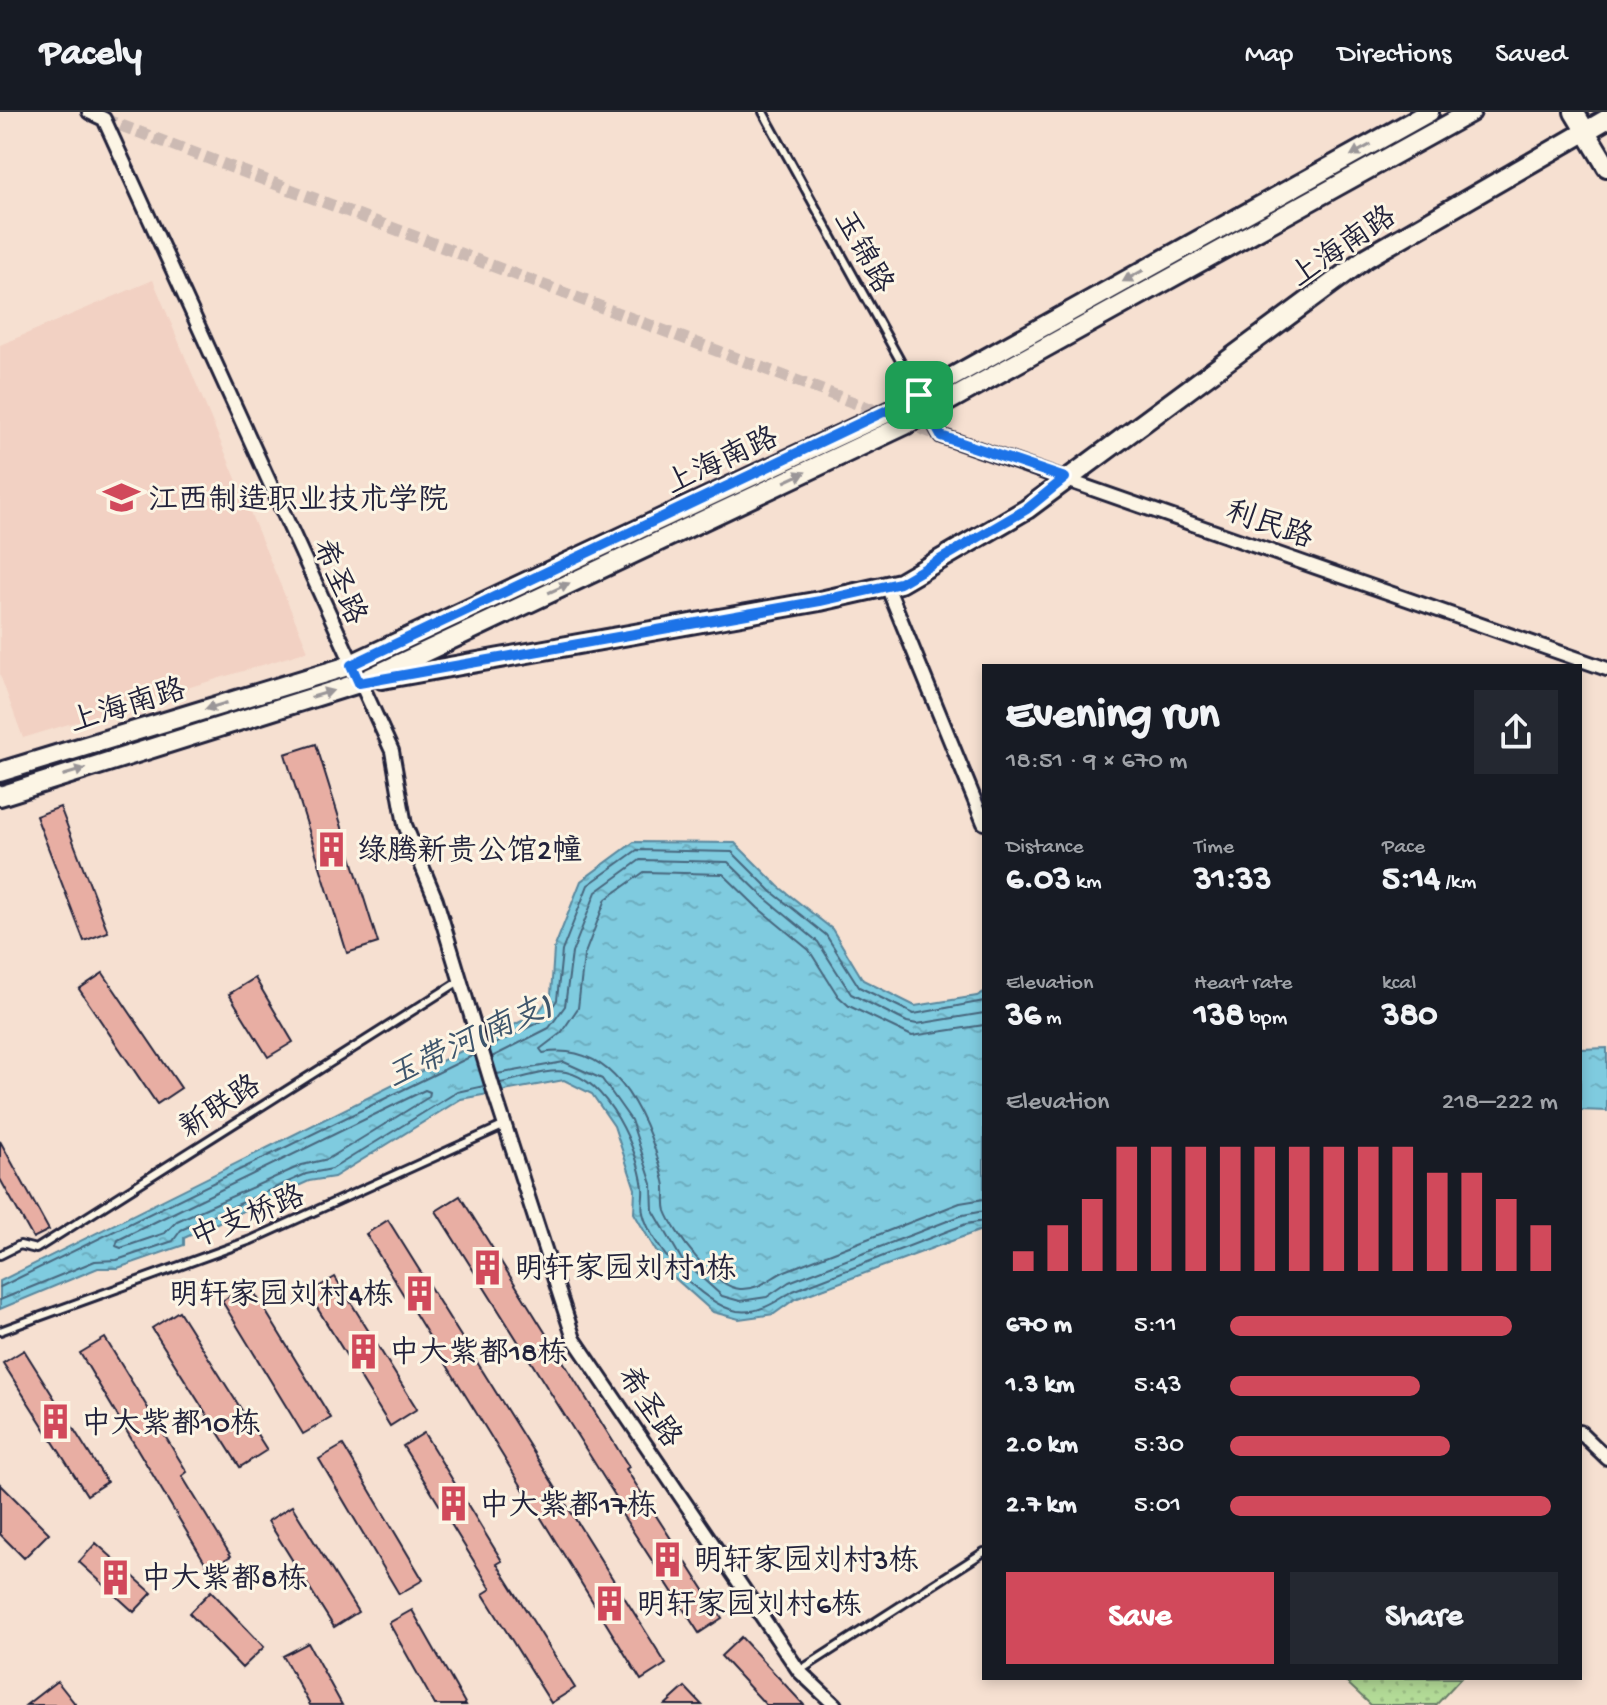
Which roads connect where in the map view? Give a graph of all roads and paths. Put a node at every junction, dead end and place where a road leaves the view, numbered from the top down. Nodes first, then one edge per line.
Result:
1 (89, 112) edge
2 (117, 112) edge
3 (763, 112) edge
4 (1429, 112) edge
5 (1471, 112) edge
6 (1574, 112) edge
7 (104, 119) junction
8 (1607, 119) edge
9 (1586, 131) junction
10 (1607, 167) edge
11 (919, 395) junction
12 (928, 412) junction
13 (1065, 478) junction
14 (887, 586) junction
15 (351, 665) junction
16 (1607, 669) edge
17 (359, 683) junction
18 (0, 772) edge
19 (0, 796) edge
20 (982, 818) edge
21 (461, 980) junction
22 (505, 1125) junction
23 (0, 1255) edge
24 (0, 1331) edge
25 (1582, 1434) edge
26 (1607, 1458) edge
27 (982, 1553) edge
28 (799, 1671) junction
29 (835, 1705) edge

1 - 7 street
2 - 7 street
3 - 11 lane, 玉锦路
4 -> 11 main road, 上海南路
5 - 12 main road, 上海南路
6 - 9 main road
7 - 15 street, 希圣路
8 - 9 main road, 上海南路
9 - 10 main road
9 - 13 main road, 上海南路
11 - 12 lane, 玉锦路
11 - 15 main road, 上海南路
12 - 13 street, 利民路
17 -> 12 main road, 上海南路
13 - 14 main road, 上海南路
13 - 16 street, 利民路
14 - 17 main road, 上海南路
14 - 20 street
15 - 17 street, 希圣路
15 -> 18 main road, 上海南路
19 -> 17 main road, 上海南路
17 - 21 street, 希圣路
21 - 22 street, 希圣路
21 - 23 lane, 新联路
22 - 24 lane, 中支桥路
22 - 28 street, 希圣路
25 - 26 street
27 - 28 lane
28 - 29 street, 希圣路

